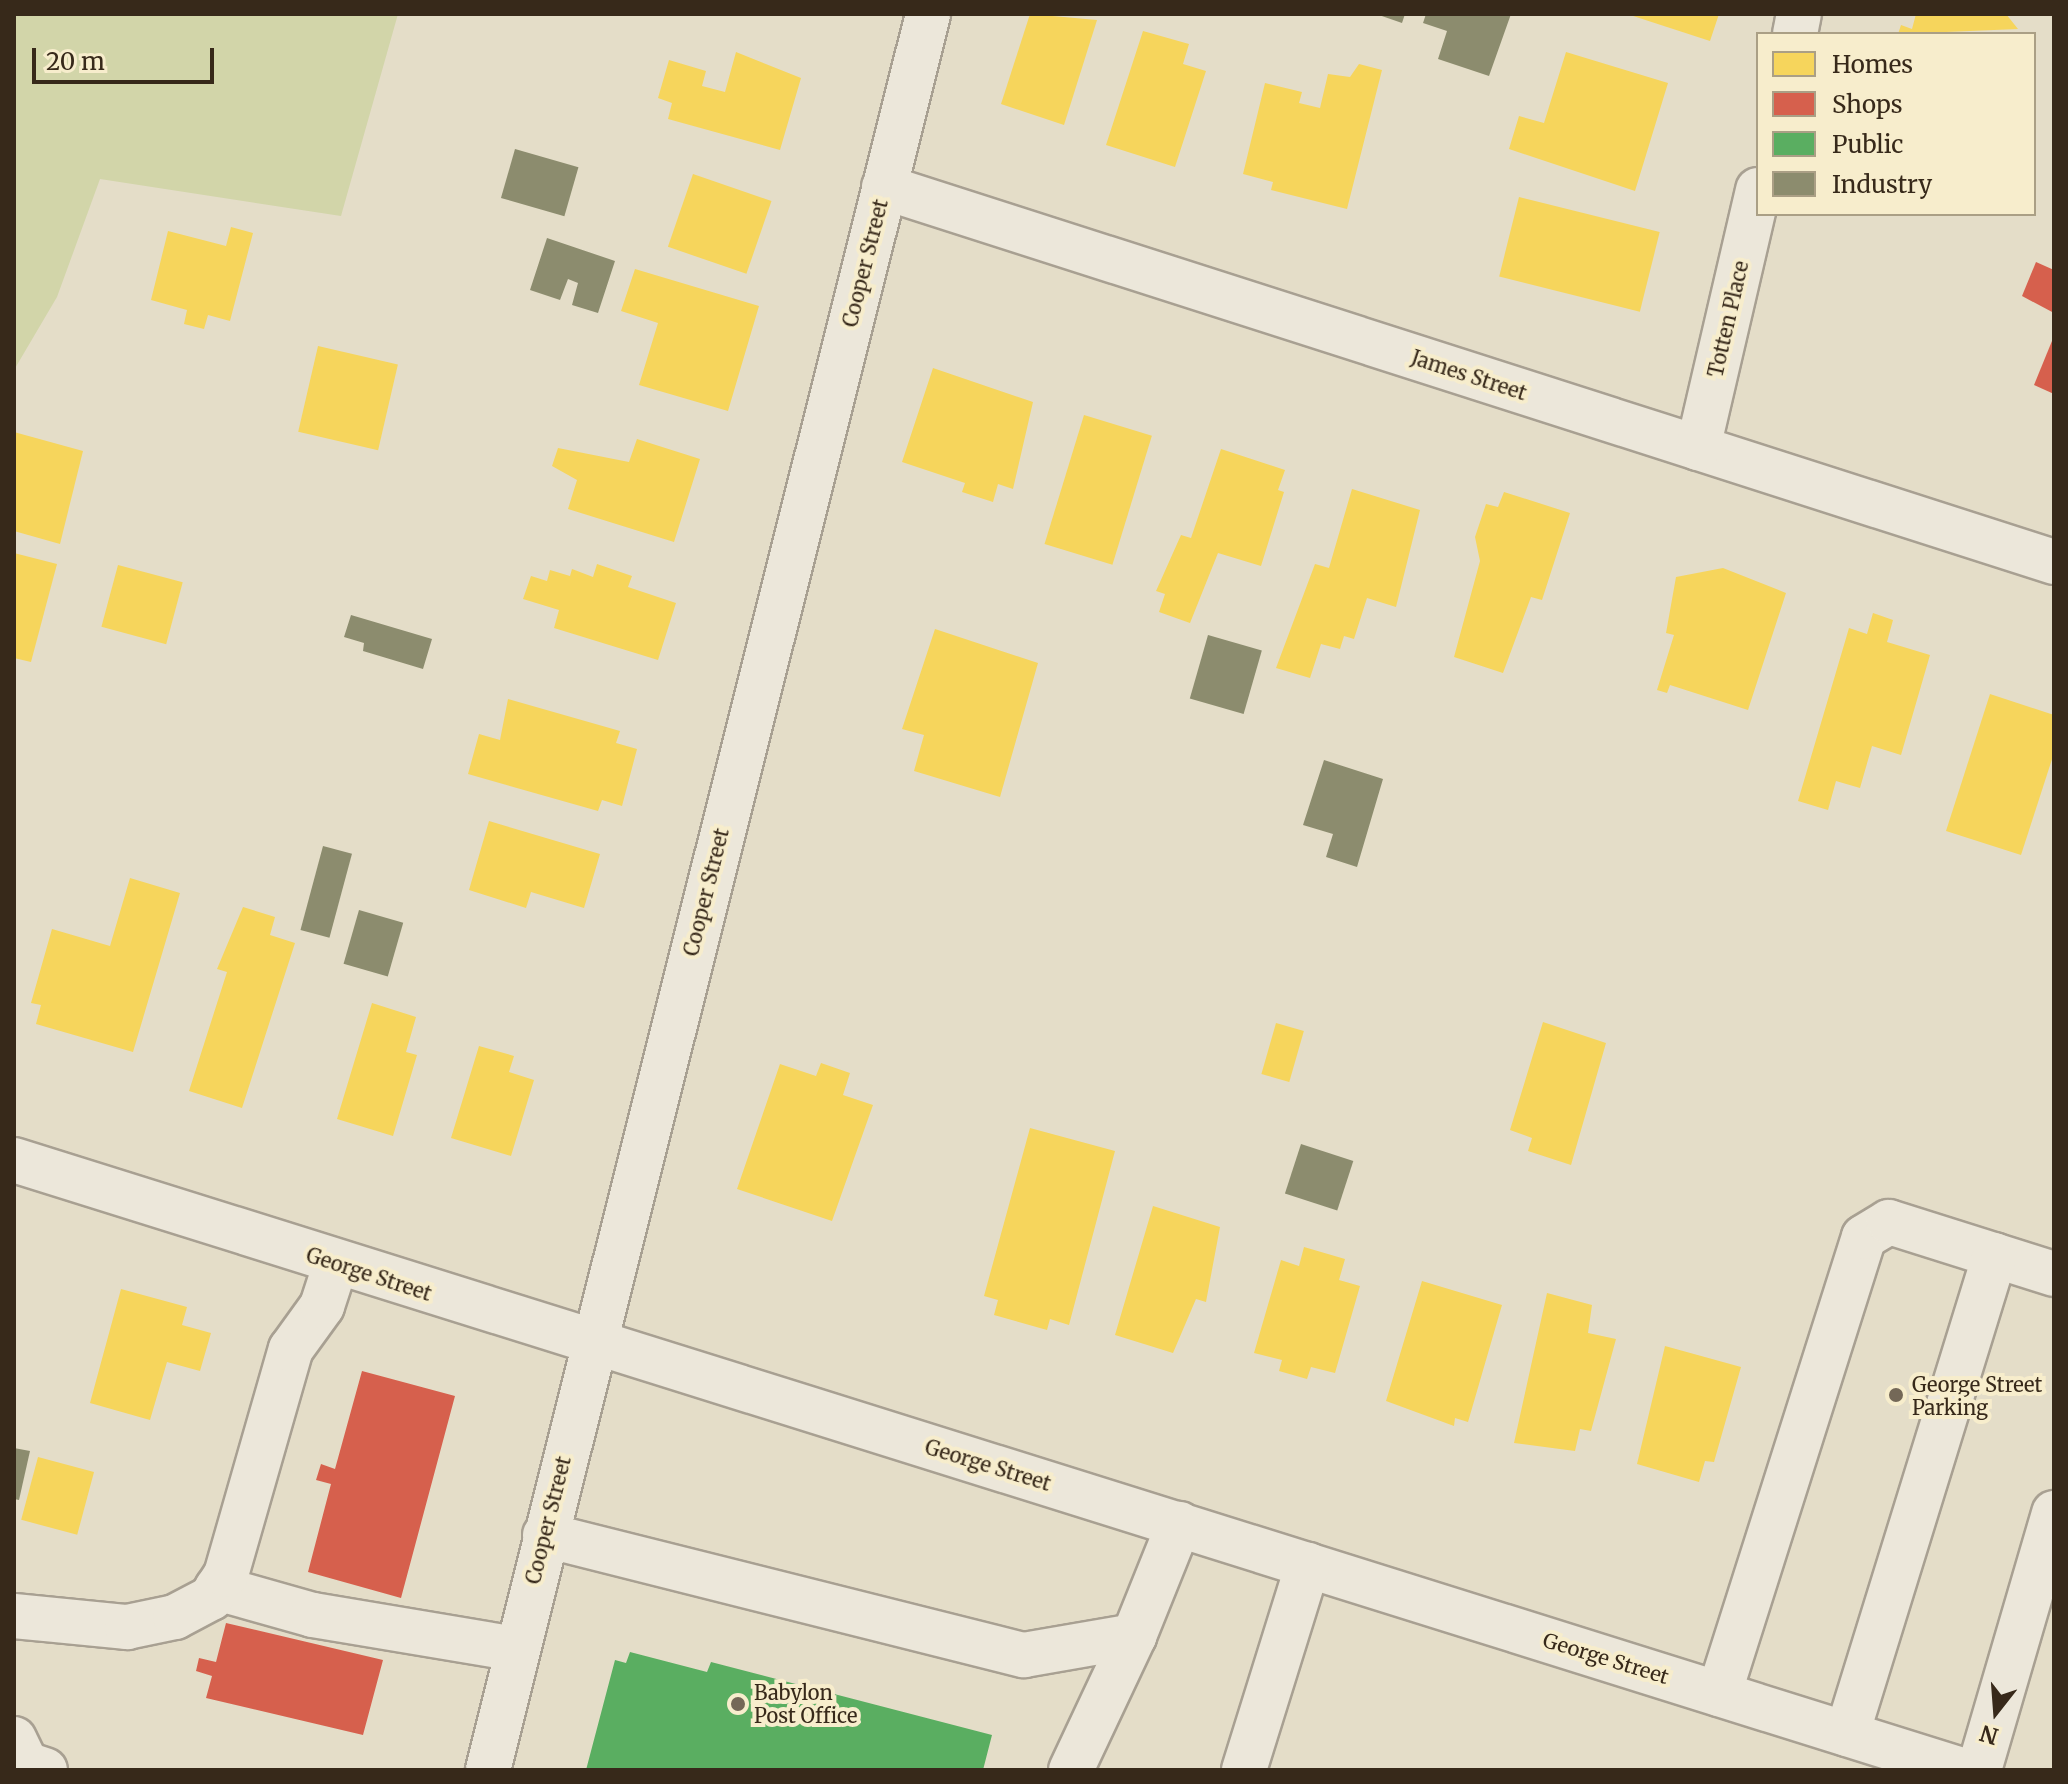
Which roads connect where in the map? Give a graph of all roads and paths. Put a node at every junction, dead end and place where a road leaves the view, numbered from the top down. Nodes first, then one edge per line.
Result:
1 (928, 14) edge
2 (884, 187) junction
3 (1756, 199) edge
4 (1698, 448) junction
5 (2054, 562) edge
6 (14, 1160) edge
7 (1995, 1255) junction
8 (336, 1263) junction
9 (2054, 1274) edge
10 (591, 1346) junction
11 (2054, 1513) edge
12 (1179, 1524) junction
13 (545, 1535) junction
14 (1308, 1565) junction
15 (217, 1588) junction
16 (14, 1616) edge
17 (1134, 1636) junction
18 (517, 1649) junction
19 (1719, 1694) junction
20 (1847, 1734) junction
21 (14, 1739) edge
22 (45, 1770) edge
23 (488, 1770) edge
24 (1071, 1770) edge
25 (1244, 1770) edge
26 (1962, 1770) edge
27 (1979, 1770) edge

1 - 2 street, Cooper Street
2 - 4 street, James Street
2 - 10 street, Cooper Street
3 - 4 street, Totten Place
4 - 5 street, James Street
6 - 8 street, George Street
7 - 9 street
7 - 19 street
7 - 20 street
8 - 10 street, George Street
8 - 15 street
10 - 12 street, George Street
10 - 13 street, Cooper Street
11 - 27 street
12 - 14 street, George Street
12 - 17 street
13 - 17 street
13 - 18 street, Cooper Street
14 - 19 street, George Street
14 - 25 street
15 - 16 street
15 - 18 street
17 - 24 street
18 - 23 street, Cooper Street
19 - 20 street, George Street
20 - 26 street, George Street
21 - 22 street

